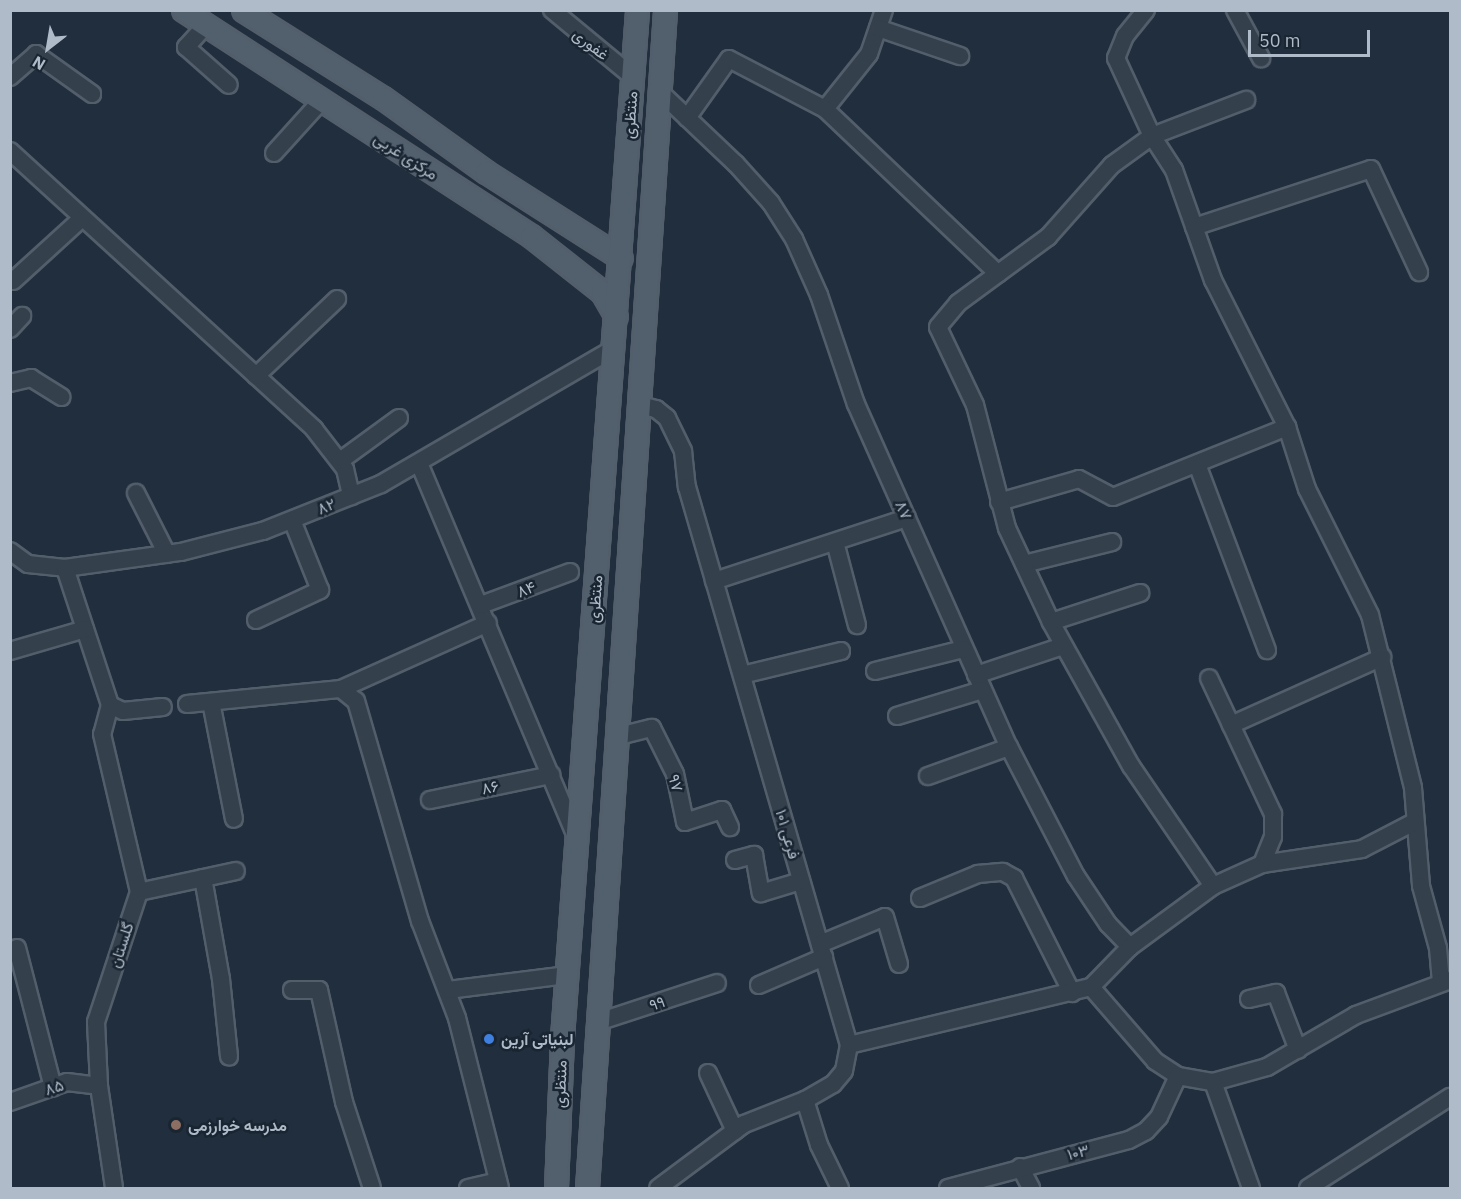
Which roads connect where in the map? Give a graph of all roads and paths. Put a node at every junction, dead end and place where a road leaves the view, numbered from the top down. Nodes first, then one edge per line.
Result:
1 (183, 10) edge
2 (243, 10) edge
3 (552, 10) edge
4 (637, 10) edge
5 (665, 10) edge
6 (884, 10) edge
7 (1146, 10) edge
8 (1234, 10) edge
9 (206, 25) junction
10 (878, 28) junction
11 (960, 56) dead end
12 (1261, 57) dead end
13 (633, 76) junction
14 (10, 77) edge
15 (229, 85) dead end
16 (659, 91) junction
17 (92, 94) dead end
18 (1246, 100) dead end
19 (321, 101) junction
20 (825, 109) junction
21 (687, 118) junction
22 (1152, 136) junction
23 (10, 151) edge
24 (274, 153) dead end
25 (82, 218) junction
26 (1194, 228) junction
27 (621, 258) junction
28 (1419, 272) dead end
29 (998, 274) junction
30 (13, 281) dead end
31 (337, 299) dead end
32 (22, 316) dead end
33 (616, 316) junction
34 (10, 329) edge
35 (613, 349) junction
36 (256, 376) junction
37 (10, 383) edge
38 (62, 397) dead end
39 (638, 404) junction
40 (399, 418) dead end
41 (1287, 427) junction
42 (340, 461) junction
43 (419, 463) junction
44 (1197, 464) junction
45 (136, 493) dead end
46 (351, 496) junction
47 (999, 502) junction
48 (907, 518) junction
49 (292, 520) junction
50 (835, 542) junction
51 (1112, 542) dead end
52 (10, 551) edge
53 (166, 554) junction
54 (1024, 564) junction
55 (65, 568) junction
56 (570, 572) dead end
57 (714, 581) junction
58 (1140, 593) dead end
59 (481, 605) junction
60 (256, 620) dead end
61 (1051, 622) junction
62 (489, 623) junction
63 (857, 625) dead end
64 (85, 629) junction
65 (1063, 646) junction
66 (963, 649) junction
67 (1267, 650) dead end
68 (10, 651) edge
69 (841, 651) dead end
70 (1382, 657) junction
71 (875, 671) dead end
72 (742, 675) junction
73 (1209, 678) dead end
74 (979, 683) junction
75 (341, 689) junction
76 (211, 702) junction
77 (187, 704) dead end
78 (110, 705) junction
79 (163, 706) dead end
80 (897, 716) dead end
81 (1231, 725) junction
82 (615, 738) junction
83 (1009, 747) junction
84 (551, 775) junction
85 (928, 776) dead end
86 (430, 800) dead end
87 (234, 819) dead end
88 (1414, 822) junction
89 (730, 827) dead end
90 (577, 838) junction
91 (735, 860) dead end
92 (1262, 864) junction
93 (236, 871) dead end
94 (203, 878) junction
95 (801, 881) junction
96 (1213, 886) junction
97 (139, 892) junction
98 (920, 898) dead end
99 (1130, 947) junction
100 (17, 948) dead end
101 (822, 950) junction
102 (899, 964) dead end
103 (566, 975) junction
104 (1446, 981) edge
105 (717, 983) dead end
106 (759, 985) dead end
107 (1091, 987) junction
108 (292, 990) dead end
109 (448, 990) junction
110 (1072, 993) junction
111 (1249, 999) dead end
112 (598, 1022) junction
113 (849, 1045) junction
114 (1298, 1050) junction
115 (229, 1057) dead end
116 (708, 1073) dead end
117 (1178, 1076) junction
118 (1214, 1082) junction
119 (99, 1086) junction
120 (53, 1087) junction
121 (1450, 1097) edge
122 (805, 1100) junction
123 (10, 1102) edge
124 (735, 1131) junction
125 (1020, 1167) junction
126 (499, 1185) edge
127 (114, 1188) edge
128 (372, 1188) edge
129 (468, 1188) edge
130 (556, 1188) edge
131 (587, 1188) edge
132 (658, 1188) edge
133 (840, 1188) edge
134 (948, 1188) edge
135 (1031, 1188) edge
136 (1251, 1188) edge
137 (1308, 1188) edge

1 - 9 main road, مرکزی غربی
2 - 27 main road, مرکزی غربی
3 - 13 street, غفوری
4 - 13 main road, منتظری
5 - 16 main road, منتظری
6 - 10 street
7 - 22 street
8 - 12 street
9 - 15 street
9 - 19 main road, مرکزی غربی
10 - 11 street
10 - 20 street
13 - 27 main road, منتظری
14 - 17 street
16 - 21 street, ۸۷
16 - 39 main road, منتظری
18 - 22 street
19 - 24 street
19 - 33 main road, مرکزی غربی
20 - 21 street
20 - 29 street
21 - 48 street, ۸۷
22 - 26 street
22 - 29 street
23 - 25 street
25 - 30 street
25 - 36 street
26 - 28 street
26 - 41 street
27 - 33 main road, منتظری
29 - 47 street
31 - 36 street
32 - 34 street
33 - 35 main road, منتظری
35 - 43 street, ۸۲
35 - 90 main road, منتظری
36 - 42 street
37 - 38 street
39 - 57 street, فرعی ۱۰۱
39 - 82 main road, منتظری
40 - 42 street
41 - 44 street
41 - 70 street
42 - 46 street
43 - 46 street, ۸۲
43 - 59 street
44 - 47 street
44 - 67 street
45 - 53 street
46 - 49 street, ۸۲
47 - 54 street
48 - 50 street
48 - 66 street, ۸۷
49 - 53 street, ۸۲
49 - 60 street
50 - 57 street
50 - 63 street
51 - 54 street
52 - 55 street, ۸۲
53 - 55 street, ۸۲
54 - 61 street
55 - 64 street
56 - 59 street, ۸۴
57 - 72 street, فرعی ۱۰۱
58 - 61 street
59 - 62 street
61 - 65 street
62 - 75 street
62 - 84 street
64 - 68 street
64 - 78 street
65 - 74 street
65 - 96 street
66 - 71 street
66 - 74 street, ۸۷
69 - 72 street
70 - 81 street
70 - 88 street
72 - 95 street, فرعی ۱۰۱
73 - 81 street
74 - 80 street
74 - 83 street, ۸۷
75 - 76 street
75 - 109 street
76 - 77 street
76 - 87 street
78 - 79 street
78 - 97 street
81 - 92 street
82 - 89 street, ۹۷
82 - 112 main road, منتظری
83 - 85 street
83 - 99 street, ۸۷
84 - 86 street, ۸۶
84 - 90 street
88 - 92 street
88 - 104 street
90 - 103 main road, منتظری
91 - 95 street
92 - 96 street
93 - 94 street
94 - 97 street
94 - 115 street
95 - 101 street, فرعی ۱۰۱
96 - 99 street
97 - 119 street, گلستان
98 - 110 street
99 - 107 street
100 - 120 street
101 - 102 street
101 - 106 street
101 - 113 street, فرعی ۱۰۱
103 - 109 street
103 - 130 main road, منتظری
104 - 114 street
105 - 112 street, ۹۹
107 - 110 street
107 - 117 street
108 - 128 street
109 - 126 street
110 - 113 street
111 - 114 street
112 - 131 main road, منتظری
113 - 122 street
114 - 118 street
116 - 124 street
117 - 118 street
117 - 125 street, ۱۰۳
118 - 136 street
119 - 120 street, ۸۵
119 - 127 street, گلستان
120 - 123 street, ۸۵
121 - 137 street
122 - 124 street
122 - 133 street
124 - 132 street
125 - 134 street, ۱۰۳
125 - 135 street
126 - 129 street

